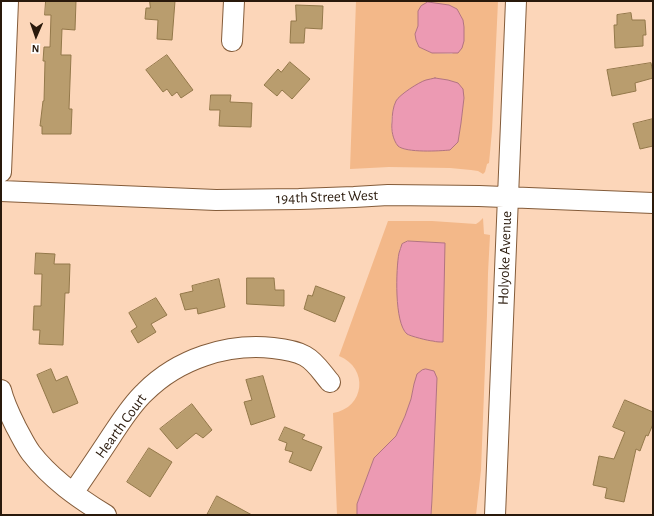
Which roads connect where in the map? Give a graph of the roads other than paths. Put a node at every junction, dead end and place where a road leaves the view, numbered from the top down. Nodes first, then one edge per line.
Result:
1 (8, 1) edge
2 (234, 1) edge
3 (516, 1) edge
4 (232, 41) dead end
5 (1, 172) edge
6 (1, 191) edge
7 (508, 197) junction
8 (653, 203) edge
9 (330, 382) dead end
10 (1, 390) edge
11 (73, 493) junction
12 (106, 515) edge
13 (495, 515) edge

1 - 5 street
2 - 4 street
3 - 7 street, Holyoke Avenue
6 - 7 street, 194th Street West
7 - 8 street, 194th Street West
7 - 13 street, Holyoke Avenue
9 - 11 street, Hearth Court
10 - 11 street
11 - 12 street

